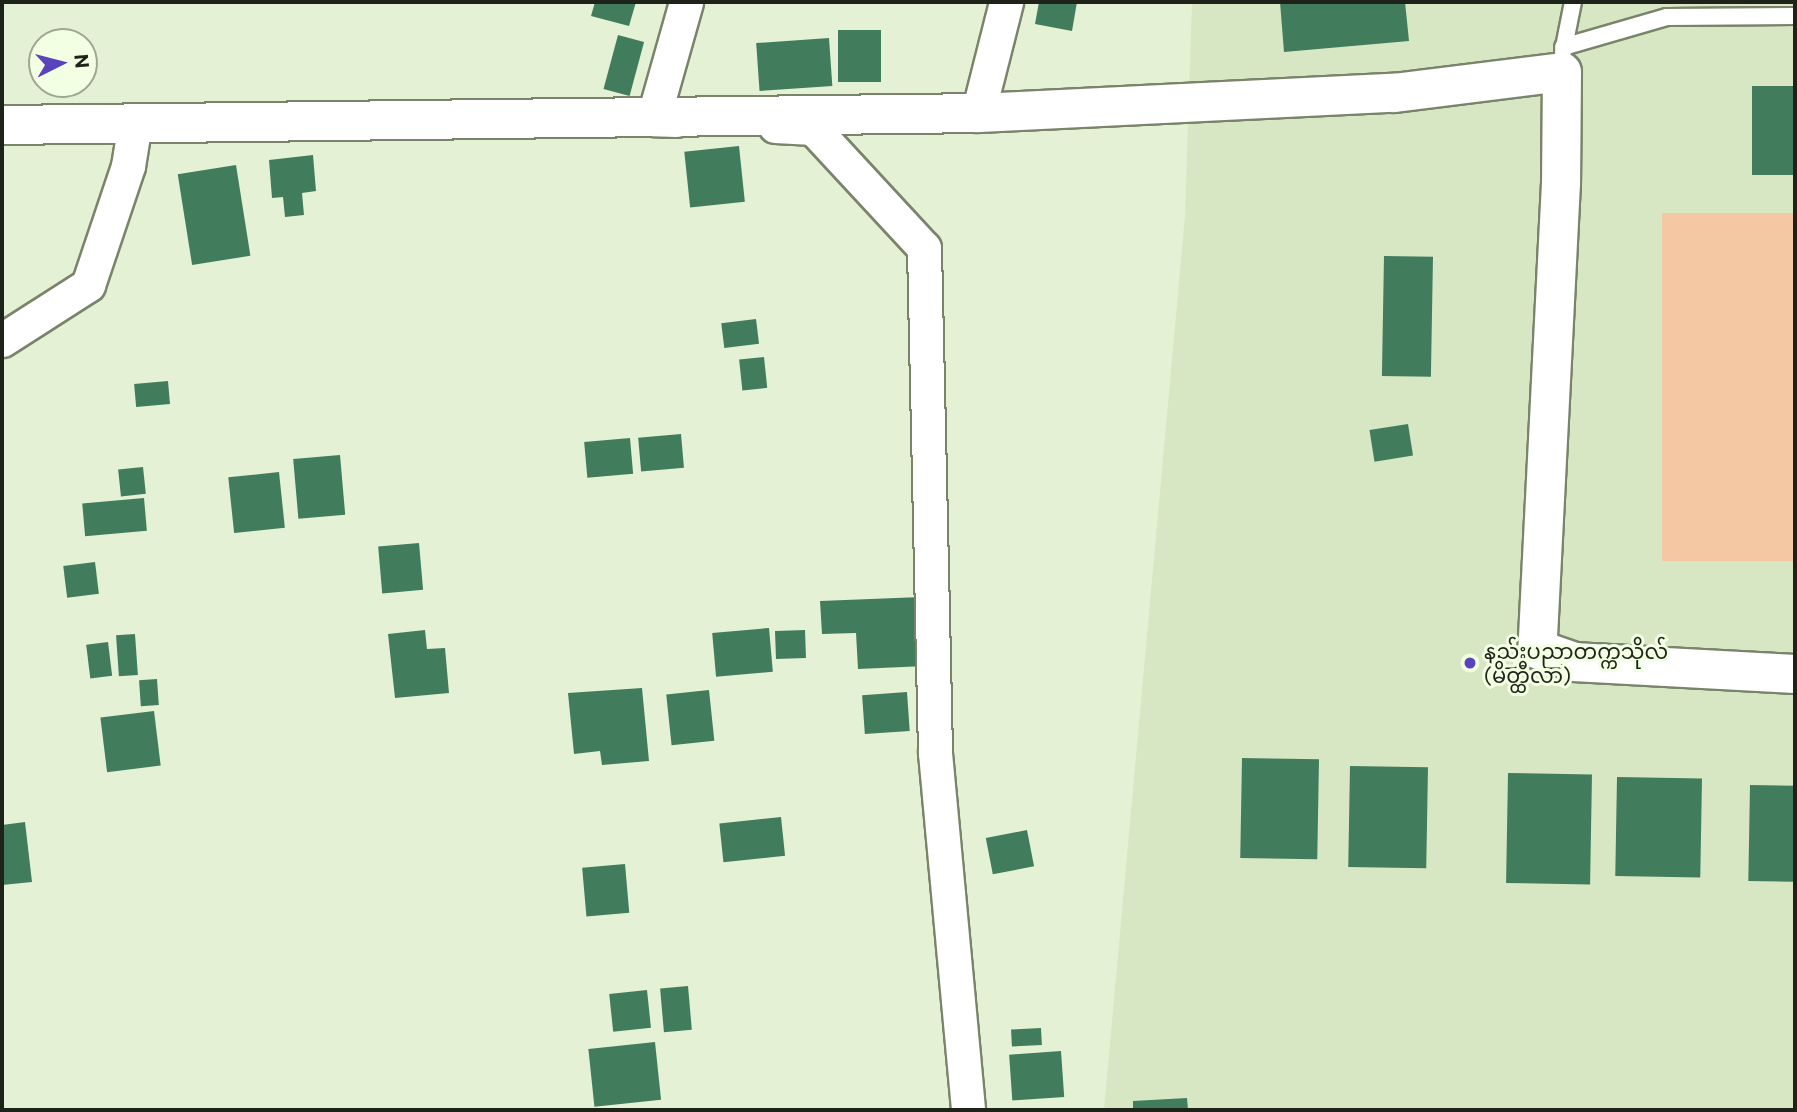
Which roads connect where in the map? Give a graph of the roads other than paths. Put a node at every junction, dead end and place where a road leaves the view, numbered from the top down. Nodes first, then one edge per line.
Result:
1 (686, 2) edge
2 (1006, 2) edge
3 (1573, 2) edge
4 (1795, 16) edge
5 (1562, 60) junction
6 (978, 113) junction
7 (653, 119) junction
8 (135, 124) junction
9 (2, 125) edge
10 (2, 340) edge
11 (1795, 674) edge
12 (968, 1110) edge

1 - 7 street
2 - 6 street
3 - 5 lane
4 - 5 lane
5 - 6 street
5 - 11 street
6 - 7 street
7 - 8 street
7 - 12 street
8 - 9 street
8 - 10 street

